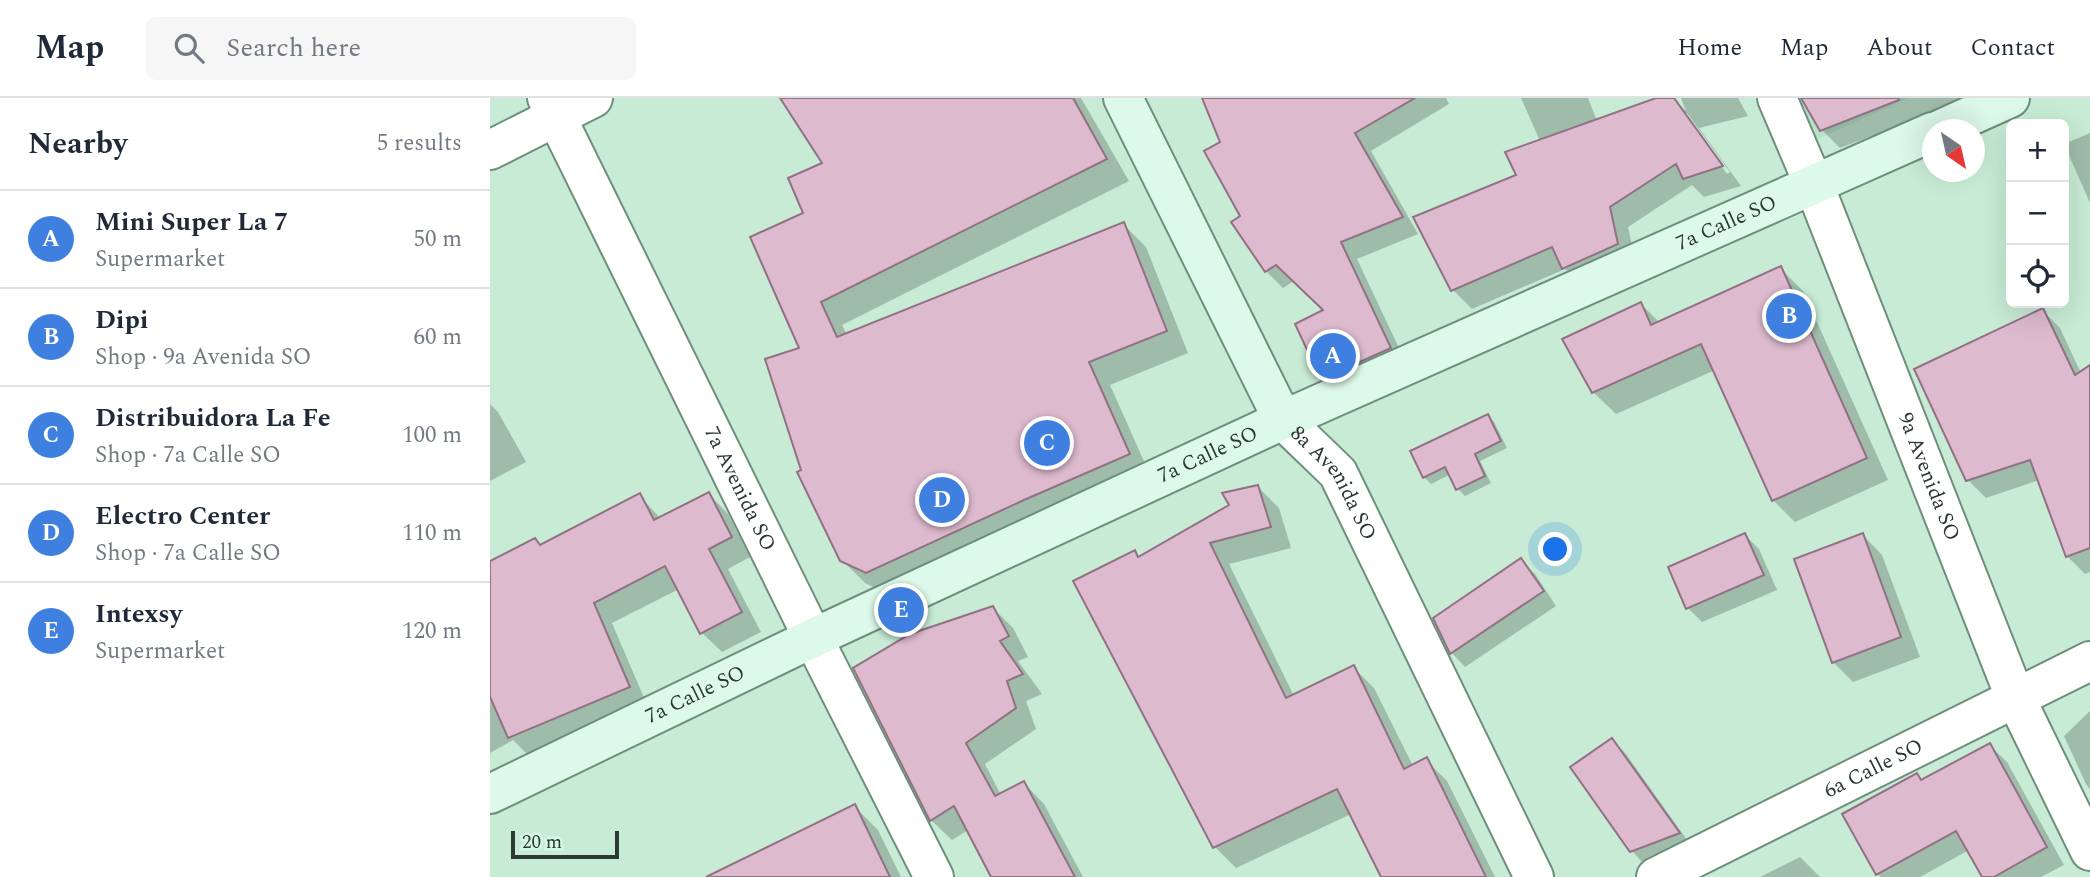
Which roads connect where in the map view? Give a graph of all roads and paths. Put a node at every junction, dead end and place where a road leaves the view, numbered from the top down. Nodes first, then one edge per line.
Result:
1 (593, 98) edge
2 (1123, 98) edge
3 (1776, 98) edge
4 (2010, 98) edge
5 (552, 107) edge
6 (1963, 119) edge
7 (1922, 137) edge
8 (490, 150) edge
9 (1814, 185) junction
10 (1283, 420) junction
11 (813, 638) junction
12 (2090, 661) edge
13 (2015, 697) junction
14 (490, 794) edge
15 (2090, 851) edge
16 (934, 877) edge
17 (1534, 877) edge
18 (1656, 877) edge

1 - 5 street
2 - 10 main road, 8a Avenida SO
3 - 9 street, 9a Avenida SO
4 - 6 main road
5 - 8 street
5 - 11 street, 7a Avenida SO
7 - 9 main road, 7a Calle SO
9 - 10 main road, 7a Calle SO
9 - 13 street, 9a Avenida SO
10 - 11 main road, 7a Calle SO
10 - 17 street, 8a Avenida SO
11 - 14 main road, 7a Calle SO
11 - 16 street, 7a Avenida SO
12 - 13 street, 6a Calle SO
13 - 15 street, 9a Avenida SO
13 - 18 street, 6a Calle SO

